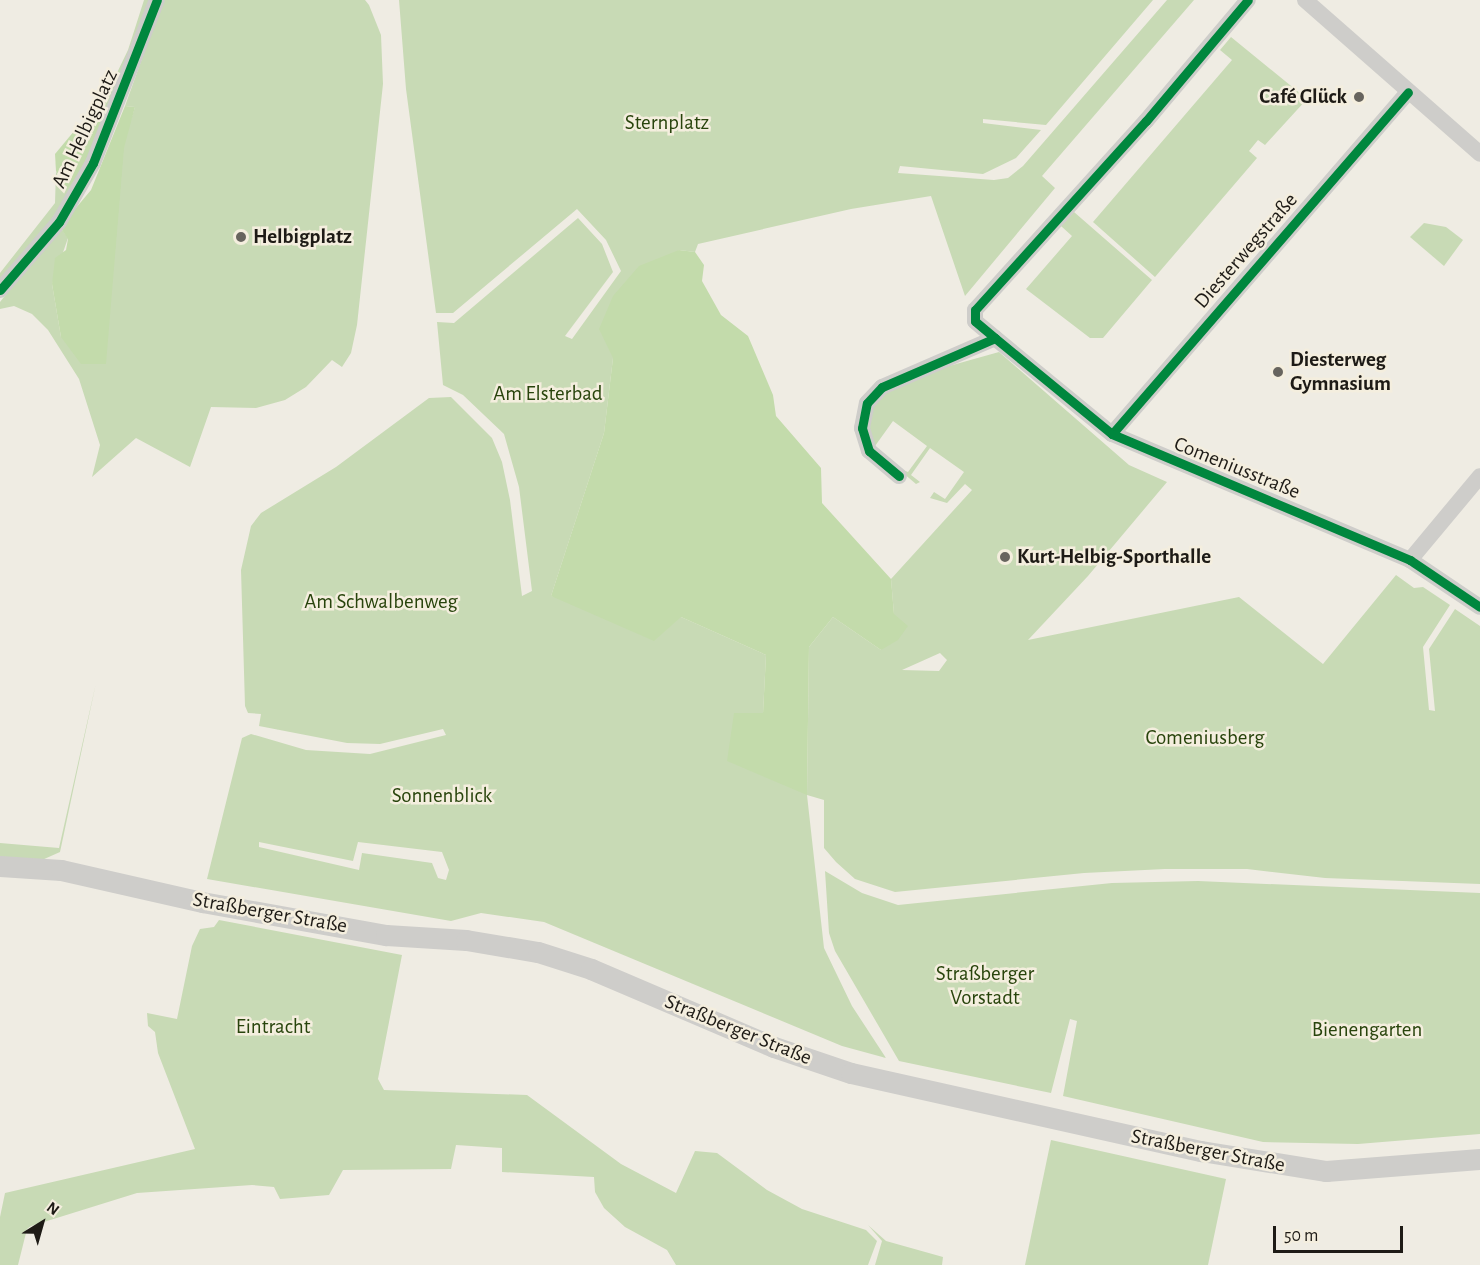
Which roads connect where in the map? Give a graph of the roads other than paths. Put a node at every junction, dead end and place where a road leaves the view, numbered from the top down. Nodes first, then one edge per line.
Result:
1 (157, 0) edge
2 (1248, 0) edge
3 (1305, 0) edge
4 (1407, 92) junction
5 (1480, 154) edge
6 (0, 290) edge
7 (995, 338) junction
8 (1112, 434) junction
9 (898, 476) dead end
10 (1480, 476) edge
11 (1410, 560) junction
12 (1480, 607) edge
13 (0, 866) edge
14 (1480, 1159) edge

1 - 6 street, Am Helbigplatz
2 - 7 street, Comeniusstraße
3 - 4 street
4 - 5 street
4 - 8 street, Diesterwegstraße
7 - 8 street, Comeniusstraße
7 - 9 street
8 - 11 street, Comeniusstraße
10 - 11 street
11 - 12 street, Comeniusstraße
13 - 14 main road, Straßberger Straße

